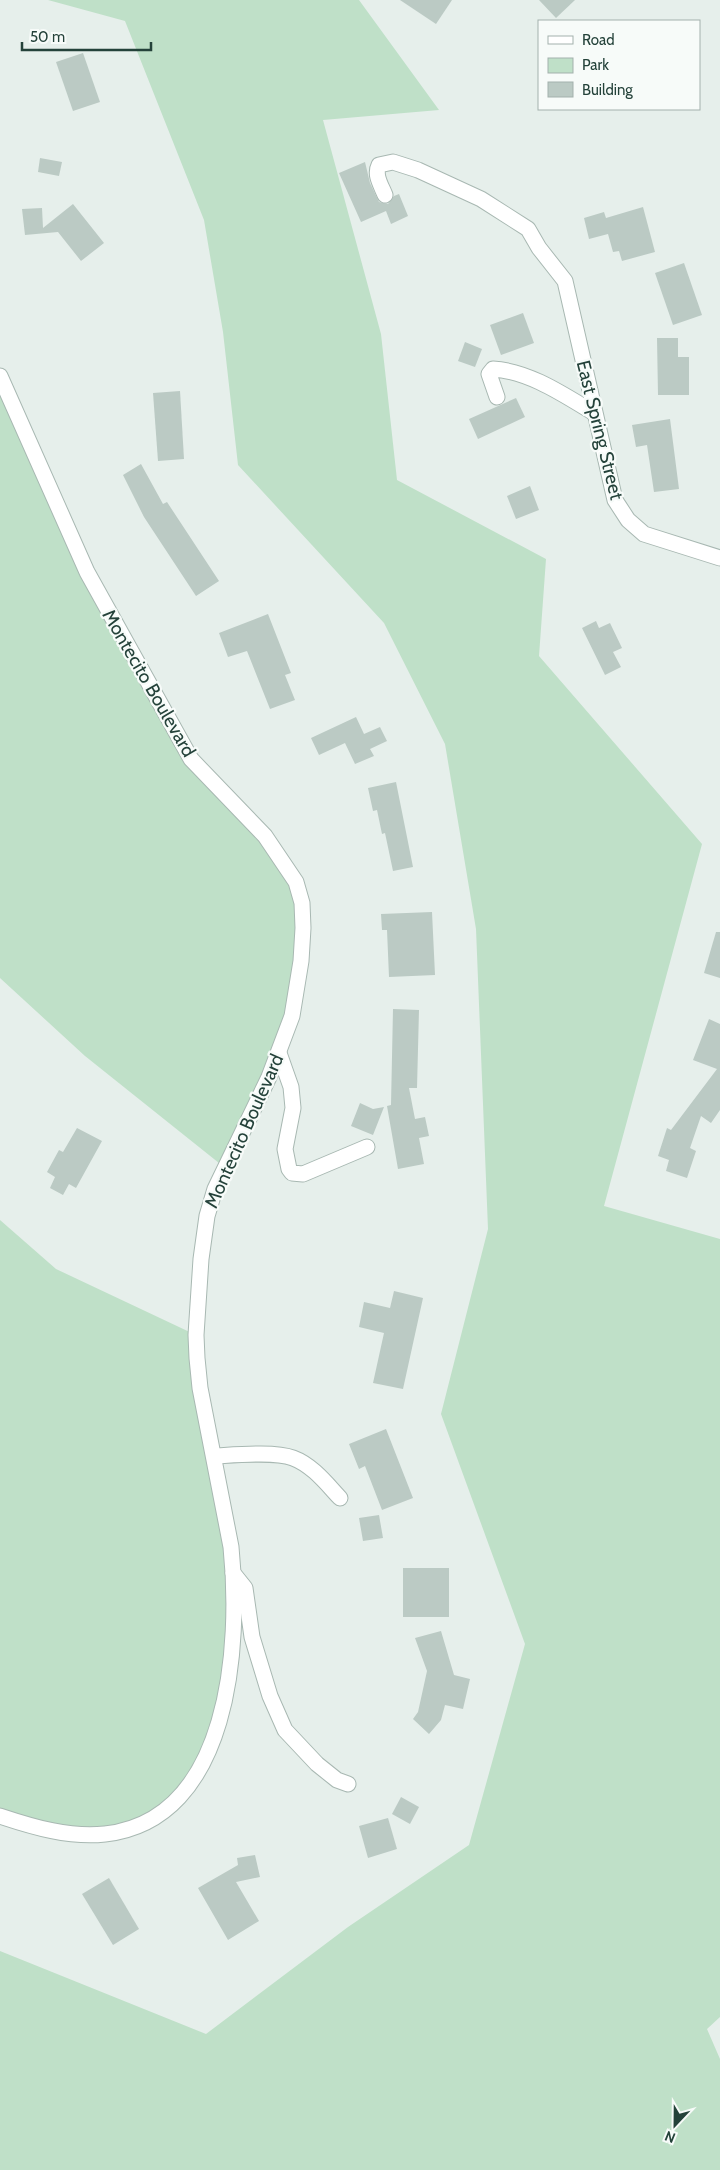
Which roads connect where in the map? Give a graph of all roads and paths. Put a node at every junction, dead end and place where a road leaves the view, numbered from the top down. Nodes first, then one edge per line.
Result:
1 (385, 195) dead end
2 (0, 376) edge
3 (497, 397) dead end
4 (594, 413) junction
5 (720, 558) edge
6 (279, 1054) junction
7 (367, 1147) dead end
8 (214, 1456) junction
9 (340, 1498) dead end
10 (233, 1573) junction
11 (348, 1784) dead end
12 (0, 1816) edge

1 - 4 street, East Spring Street
2 - 6 street, Montecito Boulevard
3 - 4 street
4 - 5 street, East Spring Street
6 - 7 street
6 - 8 street, Montecito Boulevard
8 - 9 street
8 - 10 street, Montecito Boulevard
10 - 11 street
10 - 12 street, Montecito Boulevard

